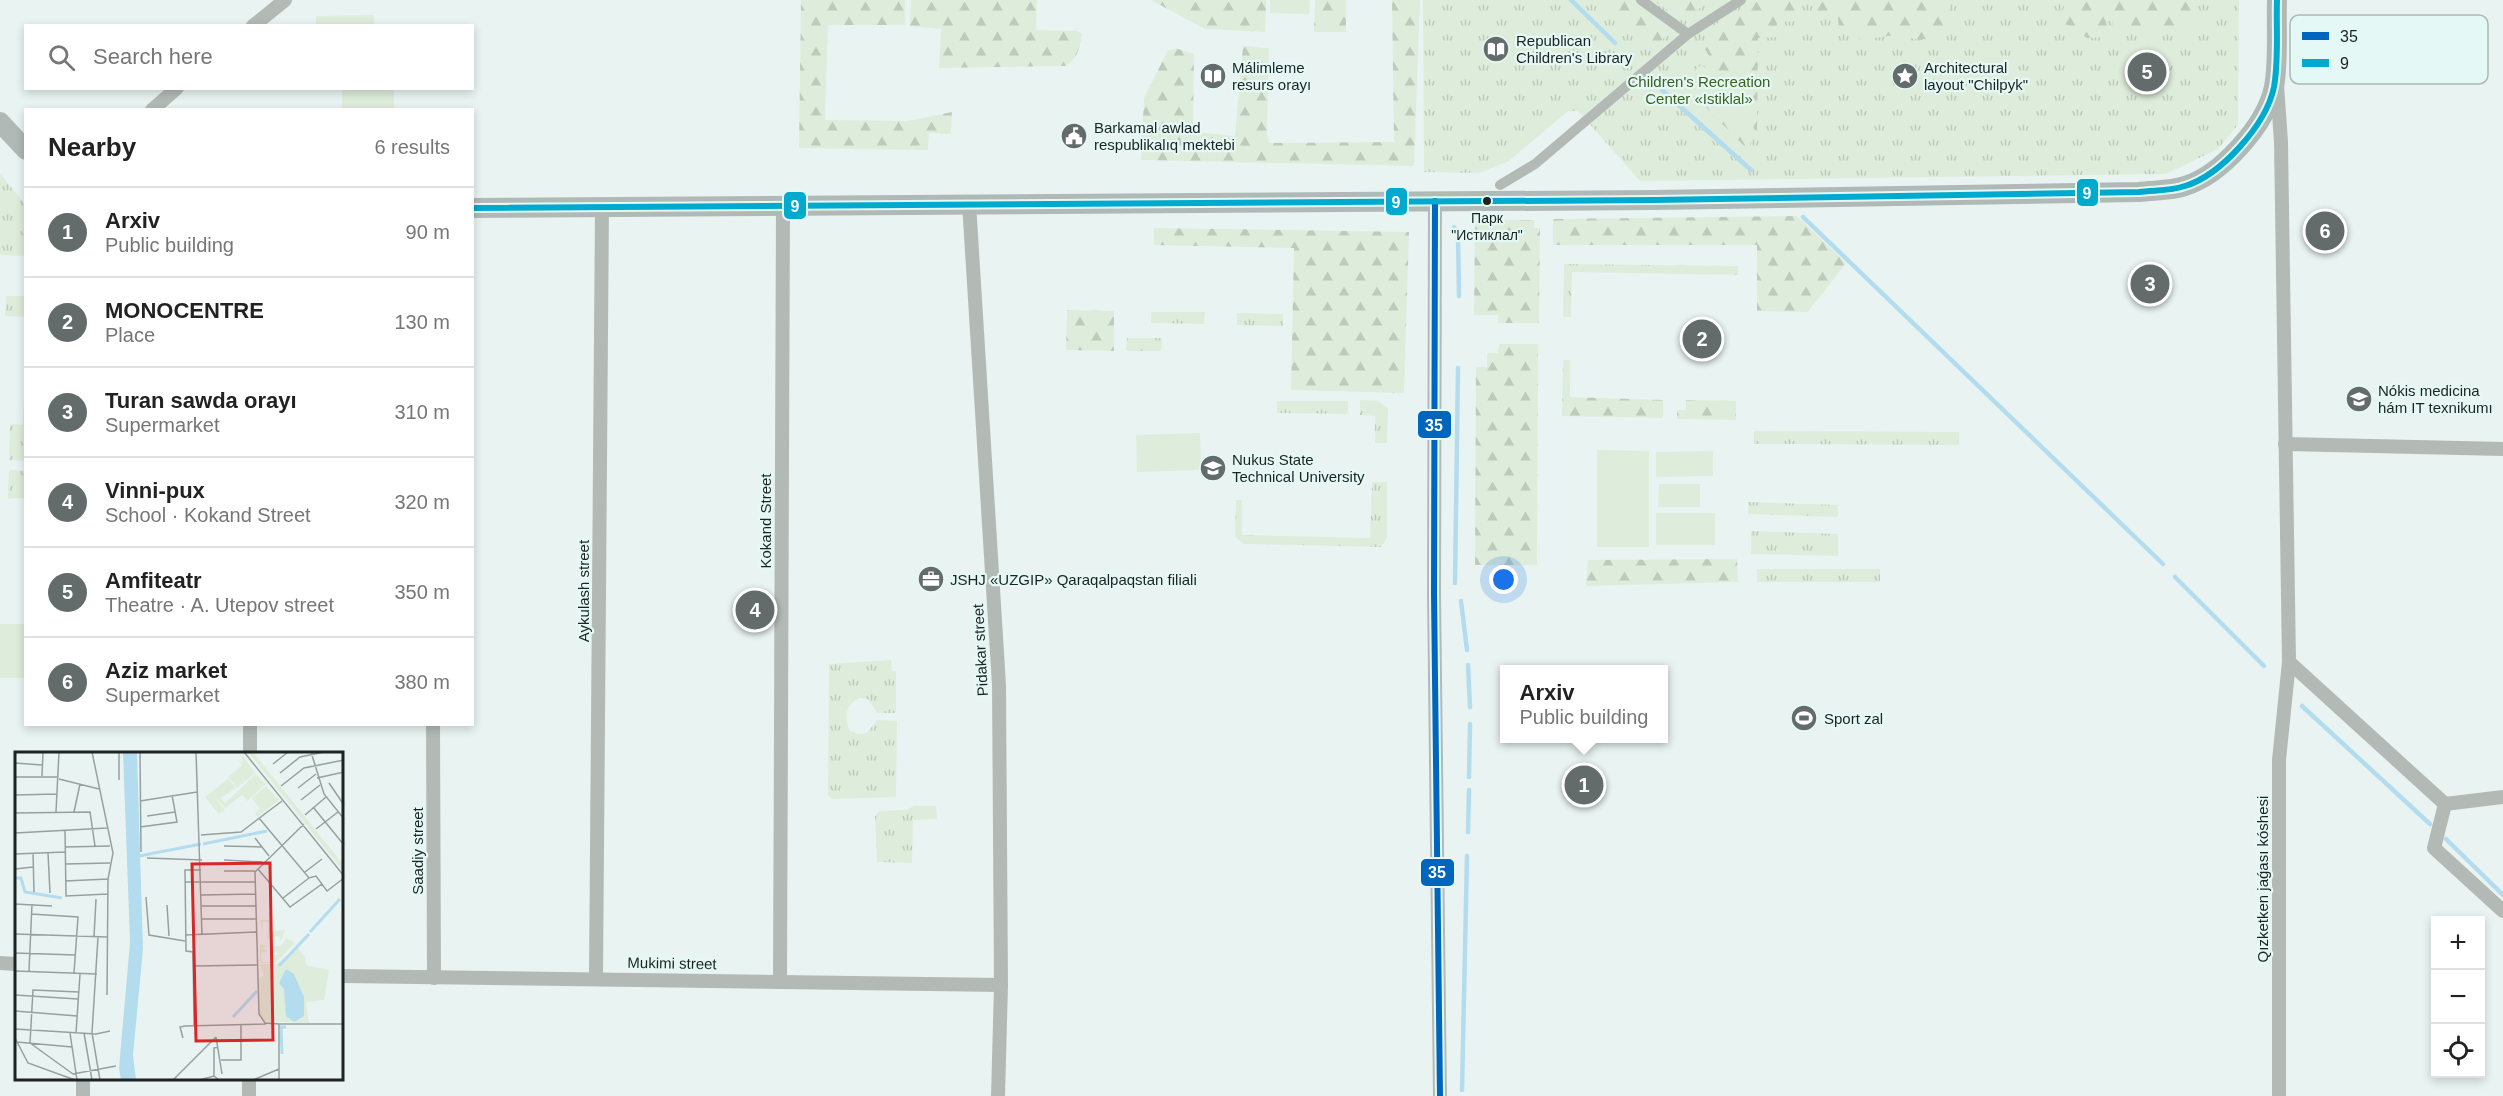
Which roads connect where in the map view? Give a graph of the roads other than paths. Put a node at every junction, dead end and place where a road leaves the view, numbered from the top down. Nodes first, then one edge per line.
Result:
1 (285, 0) edge
2 (1641, 0) edge
3 (1742, 0) edge
4 (2277, 0) edge
5 (255, 24) edge
6 (1688, 34) junction
7 (2275, 69) junction
8 (175, 90) edge
9 (154, 108) edge
10 (0, 122) edge
11 (2244, 142) junction
12 (2281, 142) junction
13 (24, 148) edge
14 (1500, 185) dead end
15 (1435, 201) junction
16 (969, 203) junction
17 (602, 205) junction
18 (783, 205) junction
19 (474, 208) edge
20 (2285, 444) junction
21 (2503, 449) edge
22 (2289, 662) junction
23 (250, 726) edge
24 (434, 726) edge
25 (250, 752) edge
26 (2503, 797) edge
27 (2445, 804) junction
28 (2503, 911) edge
29 (0, 963) edge
30 (15, 964) edge
31 (344, 976) edge
32 (434, 978) junction
33 (597, 978) junction
34 (780, 982) junction
35 (1001, 985) junction
36 (998, 1096) edge
37 (1440, 1096) edge
38 (2279, 1096) edge

1 - 5 street
2 - 6 street
3 - 6 street
4 - 7 main road
6 - 14 street
7 - 11 main road
7 - 12 street, Qızketken jaǵası kóshesi
8 - 9 street
10 - 13 main road
11 - 12 street
11 - 15 main road
12 - 20 street, Qızketken jaǵası kóshesi
15 - 16 main road
15 - 37 street
16 - 18 main road
16 - 35 street, Pidakar street
17 - 18 main road
17 - 19 main road
17 - 33 street, Aykulash street
18 - 34 street, Kokand Street
20 - 21 street
20 - 22 street, Qızketken jaǵası kóshesi
22 - 27 street
22 - 38 street, Qızketken jaǵası kóshesi
23 - 25 street
24 - 32 street, Saadiy street
26 - 27 street
27 - 28 street
29 - 30 street
31 - 32 street, Mukimi street
32 - 33 street, Mukimi street
33 - 34 street, Mukimi street
34 - 35 street, Mukimi street
35 - 36 street, Pidakar street

